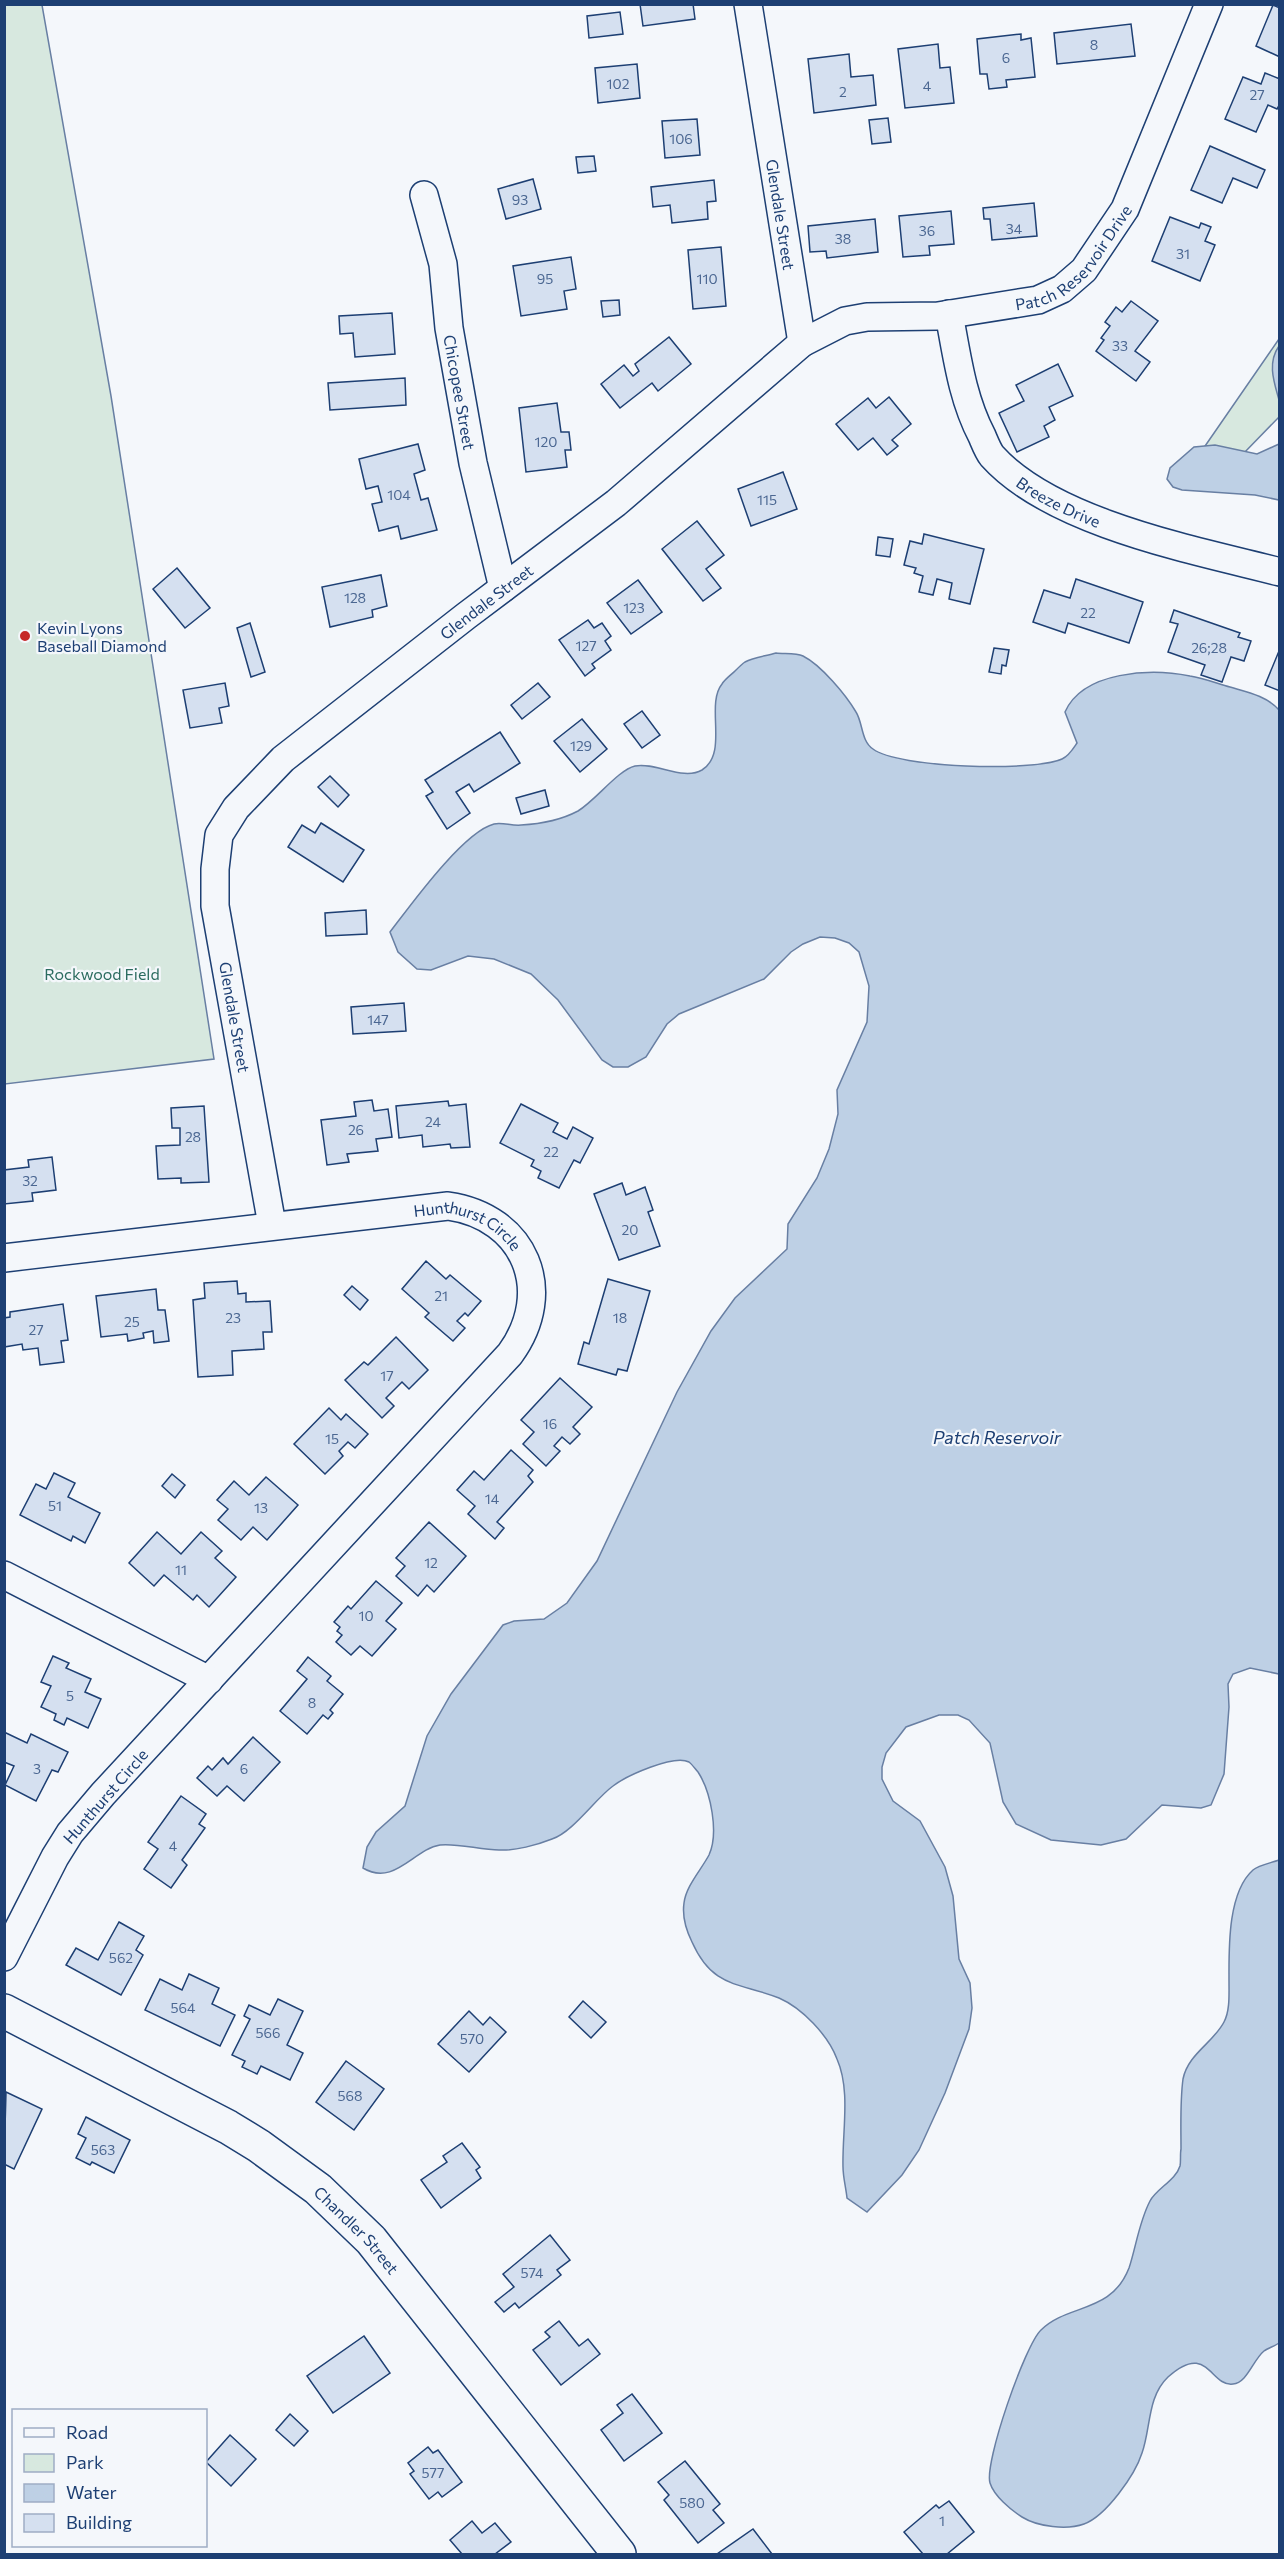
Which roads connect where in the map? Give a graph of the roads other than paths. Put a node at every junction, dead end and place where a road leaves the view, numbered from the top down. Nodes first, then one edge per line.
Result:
1 (748, 4) edge
2 (1209, 4) edge
3 (424, 195) dead end
4 (949, 314) junction
5 (802, 342) junction
6 (1280, 572) edge
7 (503, 588) junction
8 (272, 1225) junction
9 (4, 1258) edge
10 (4, 1575) edge
11 (209, 1680) junction
12 (4, 1957) edge
13 (4, 2012) edge
14 (619, 2554) edge

1 - 5 street, Glendale Street
2 - 4 street, Patch Reservoir Drive
3 - 7 street, Chicopee Street
4 - 5 street, Patch Reservoir Drive
4 - 6 street, Breeze Drive
5 - 7 street, Glendale Street
7 - 8 street, Glendale Street
8 - 9 street, Hunthurst Circle
8 - 11 street, Hunthurst Circle
10 - 11 street
11 - 12 street, Hunthurst Circle
13 - 14 main road, Chandler Street

